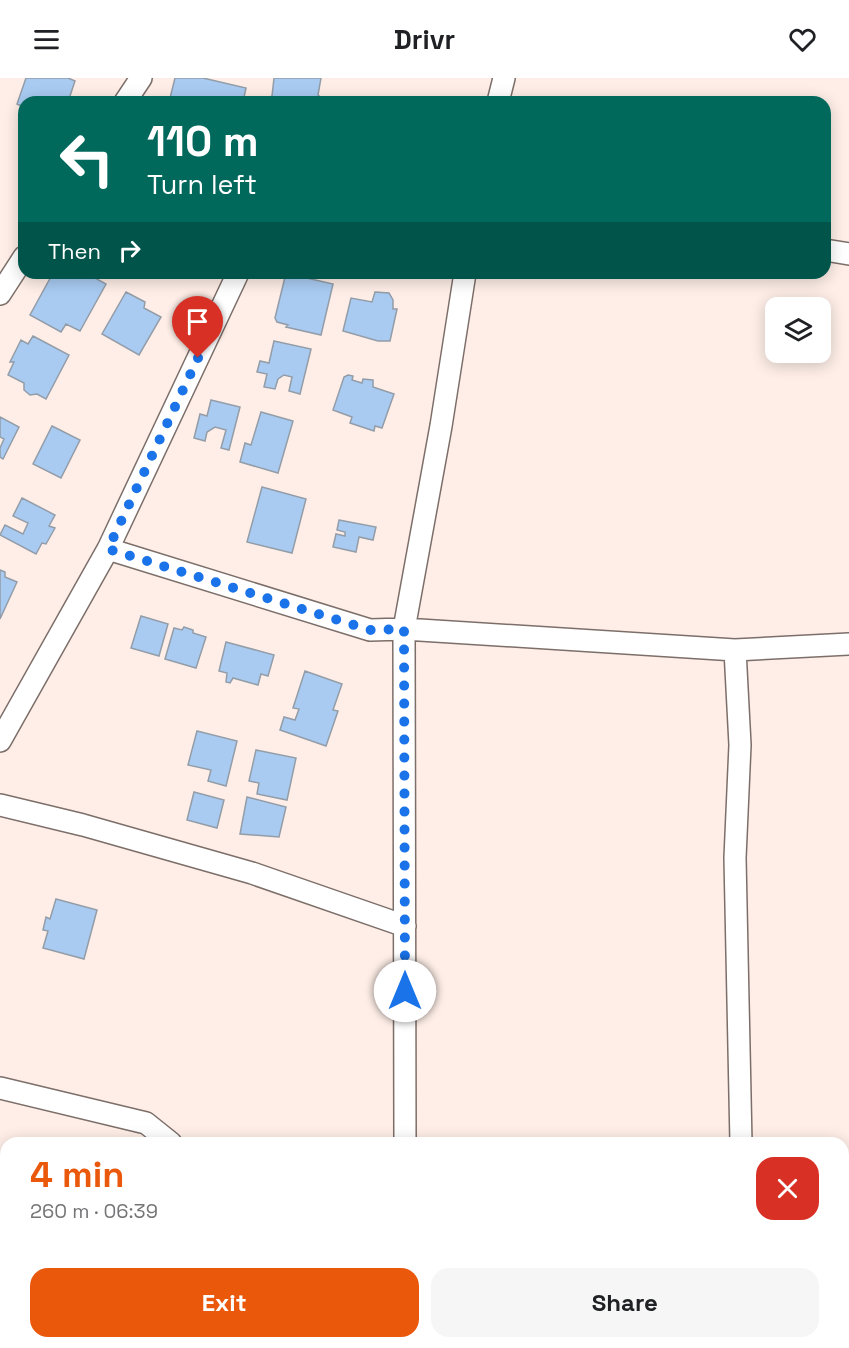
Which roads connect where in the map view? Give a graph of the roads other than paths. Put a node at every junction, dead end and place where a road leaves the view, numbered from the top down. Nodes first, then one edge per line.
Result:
1 (141, 78) edge
2 (504, 78) edge
3 (129, 96) edge
4 (500, 96) edge
5 (831, 251) edge
6 (849, 254) edge
7 (18, 266) edge
8 (235, 279) edge
9 (464, 279) edge
10 (0, 294) edge
11 (108, 549) junction
12 (404, 629) junction
13 (849, 644) edge
14 (735, 650) junction
15 (0, 741) edge
16 (0, 805) edge
17 (405, 926) junction
18 (0, 1088) edge
19 (164, 1137) edge
20 (405, 1137) edge
21 (741, 1137) edge

1 - 3 street
2 - 4 street
5 - 6 street
7 - 10 street
8 - 11 street
9 - 12 street
11 - 12 street
11 - 15 street
12 - 14 street
12 - 17 street
13 - 14 street
14 - 21 street
16 - 17 street
17 - 20 street
18 - 19 street

